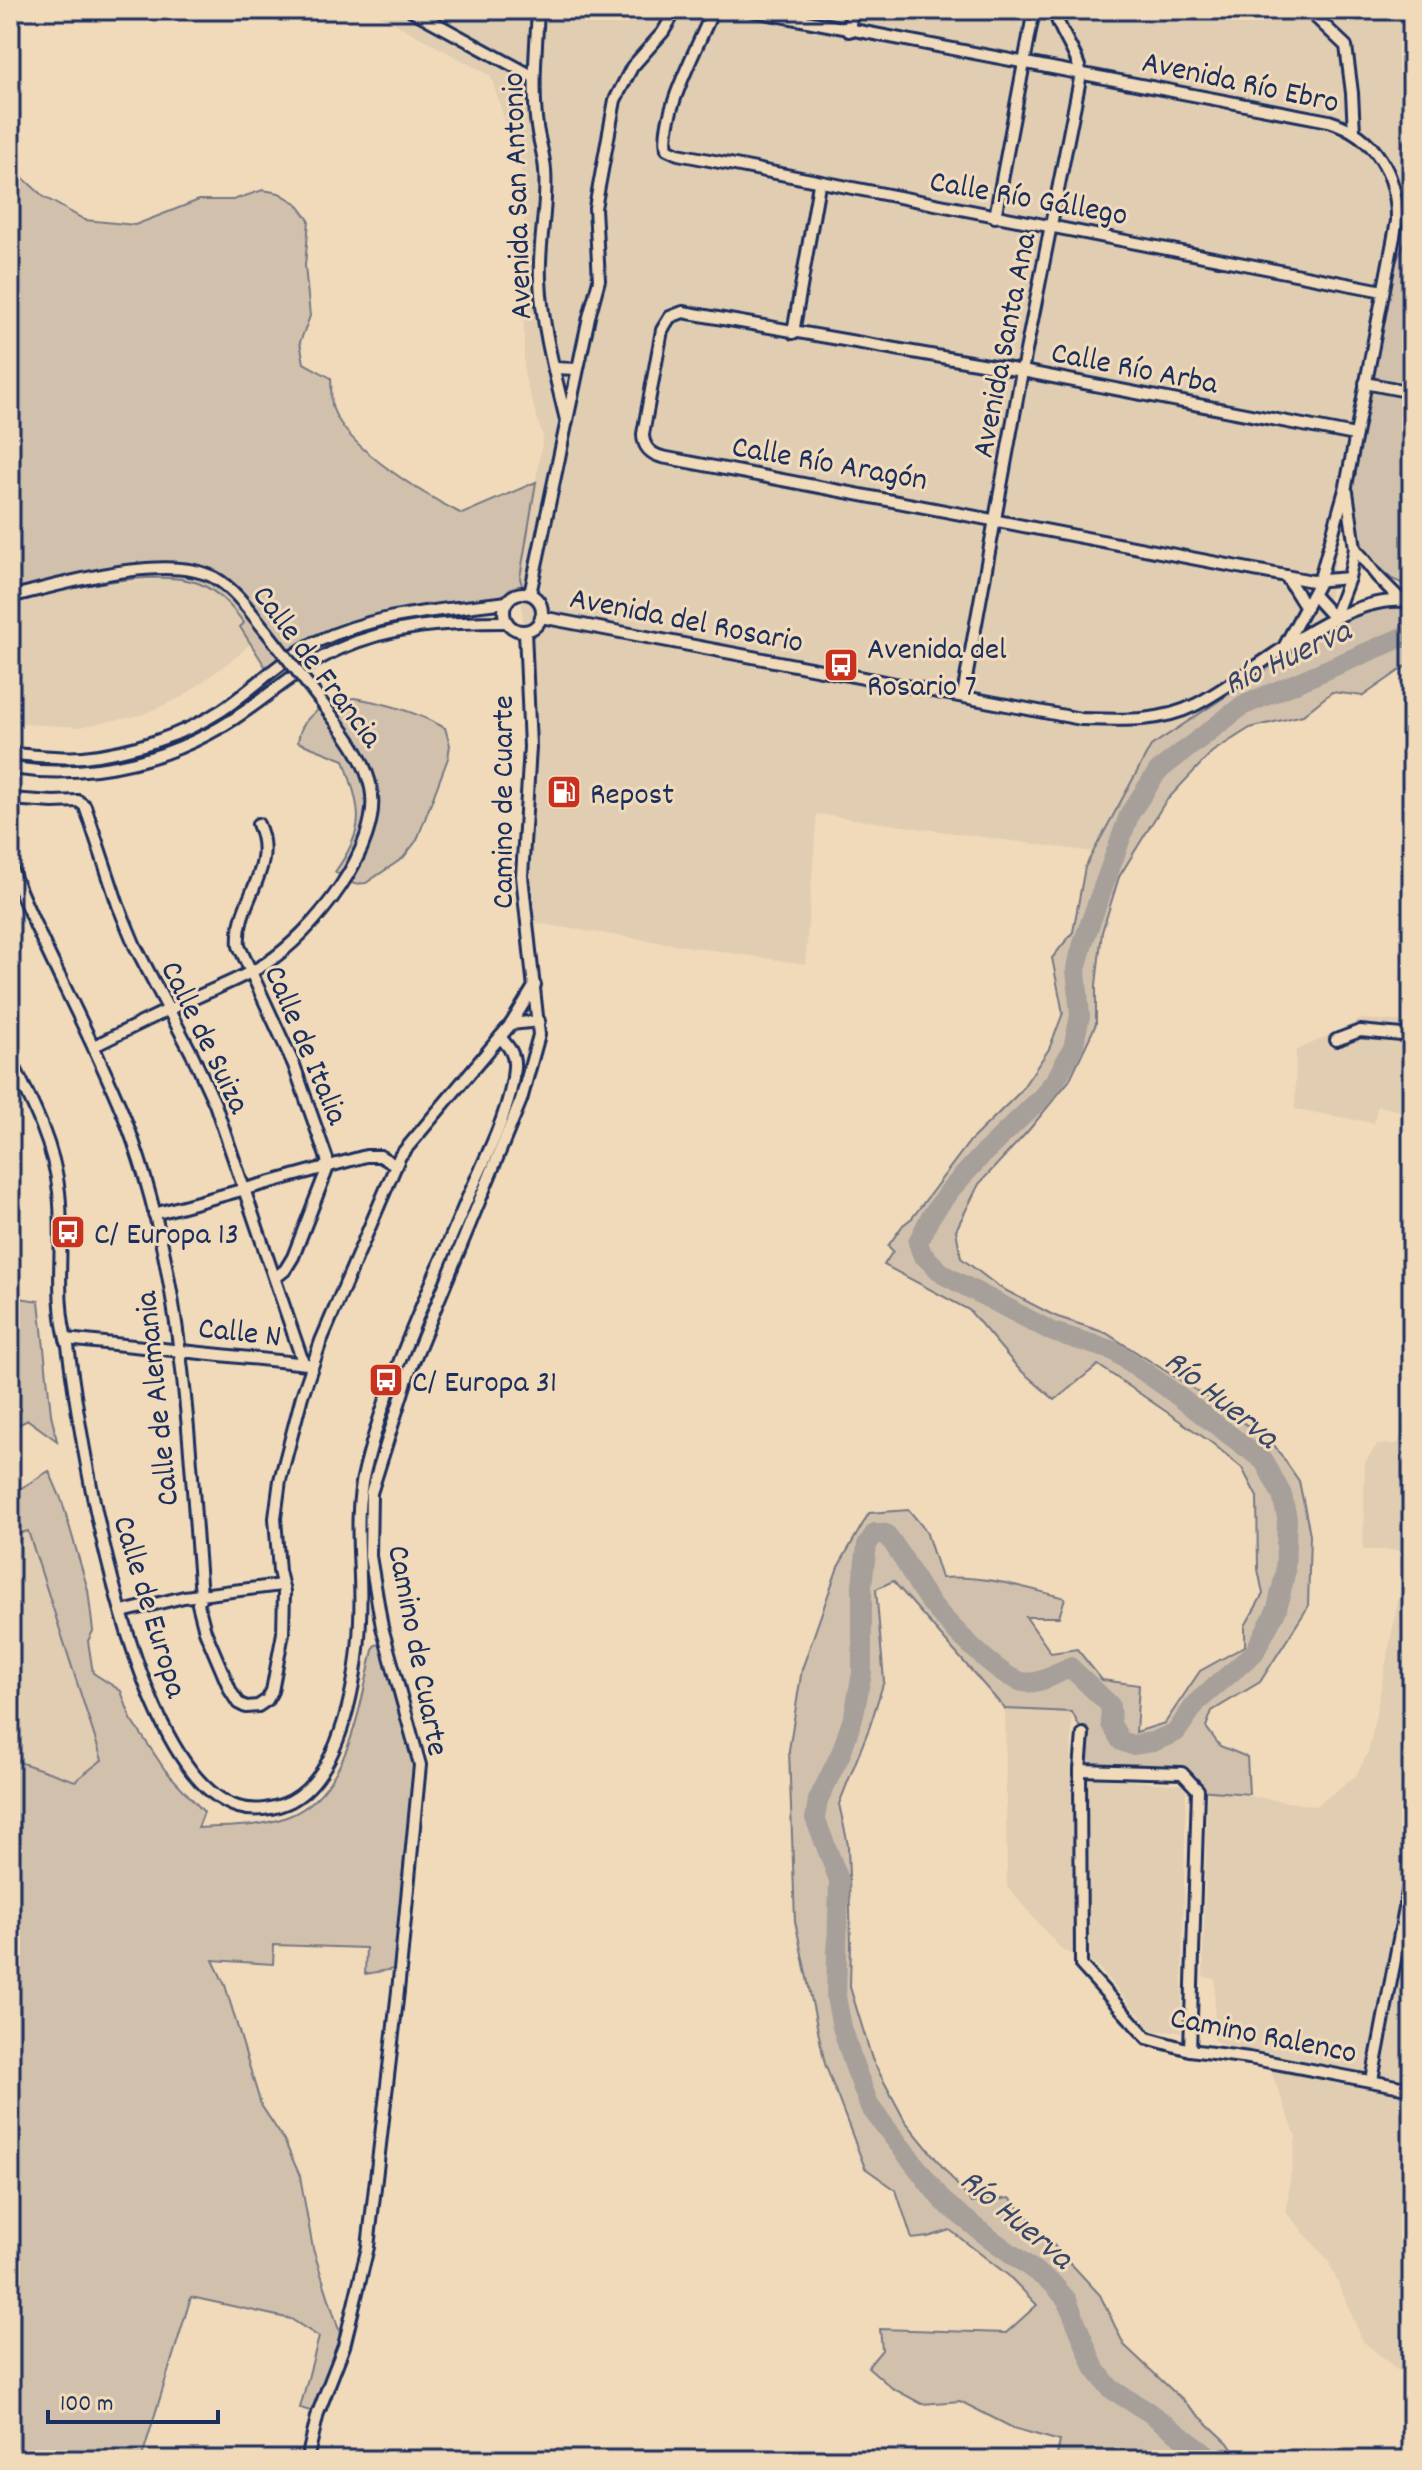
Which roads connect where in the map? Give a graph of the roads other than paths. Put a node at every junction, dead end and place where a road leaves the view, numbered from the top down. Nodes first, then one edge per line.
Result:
1 (411, 10) edge
2 (538, 10) edge
3 (676, 10) edge
4 (713, 10) edge
5 (749, 10) edge
6 (852, 10) edge
7 (1034, 10) edge
8 (1054, 10) edge
9 (1308, 10) edge
10 (849, 31) junction
11 (1024, 63) junction
12 (1081, 74) junction
13 (534, 77) junction
14 (1354, 132) junction
15 (819, 184) junction
16 (995, 217) junction
17 (1052, 226) junction
18 (1383, 291) junction
19 (793, 333) junction
20 (554, 368) junction
21 (577, 369) junction
22 (1022, 371) junction
23 (1365, 383) junction
24 (1412, 392) edge
25 (568, 426) junction
26 (1355, 435) junction
27 (649, 450) joint
28 (1346, 486) junction
29 (995, 518) junction
30 (1355, 548) junction
31 (1286, 576) junction
32 (1349, 578) junction
33 (1319, 582) junction
34 (530, 594) junction
35 (1313, 595) junction
36 (10, 597) edge
37 (1406, 601) edge
38 (507, 602) junction
39 (1306, 608) junction
40 (541, 617) junction
41 (1334, 618) junction
42 (506, 622) junction
43 (525, 631) junction
44 (1284, 647) junction
45 (963, 695) junction
46 (10, 754) edge
47 (10, 768) edge
48 (10, 799) edge
49 (258, 824) dead end
50 (10, 866) edge
51 (250, 973) junction
52 (535, 984) junction
53 (169, 1009) junction
54 (538, 1009) junction
55 (519, 1011) junction
56 (539, 1021) junction
57 (511, 1024) junction
58 (1412, 1036) edge
59 (500, 1037) junction
60 (1336, 1040) dead end
61 (94, 1046) junction
62 (10, 1058) edge
63 (395, 1165) junction
64 (328, 1167) junction
65 (245, 1189) junction
66 (154, 1214) junction
67 (275, 1278) junction
68 (66, 1339) junction
69 (180, 1350) junction
70 (308, 1364) junction
71 (281, 1585) junction
72 (201, 1595) junction
73 (122, 1612) junction
74 (1083, 1734) dead end
75 (1080, 1770) junction
76 (1412, 1871) edge
77 (1190, 2050) junction
78 (1372, 2080) junction
79 (1412, 2089) edge
80 (307, 2460) edge

1 - 13 street
2 - 13 street, Avenida San Antonio
3 - 21 street
4 - 15 street, Calle Río Gállego
5 - 10 street, Avenida Río Ebro
6 - 10 street
7 - 11 street, Avenida Santa Ana
8 - 12 street
9 - 14 street
10 - 11 street, Avenida Río Ebro
11 - 12 street, Avenida Río Ebro
11 - 16 street, Avenida Santa Ana
12 - 14 street, Avenida Río Ebro
12 - 17 street, Avenida Santa Ana
13 - 20 street, Avenida San Antonio
14 - 18 street, Avenida Río Ebro
15 - 16 street, Calle Río Gállego
15 - 19 street
16 - 17 street, Calle Río Gállego
17 - 18 street, Calle Río Gállego
17 - 22 street, Avenida Santa Ana
18 - 23 street, Avenida Río Ebro
19 - 22 street, Calle Río Arba
19 - 27 street, Calle Río Arba
20 - 21 street
20 - 25 street, Avenida San Antonio
21 - 25 street
22 - 26 street, Calle Río Arba
22 - 29 street, Avenida Santa Ana
23 - 24 street
23 - 26 street, Avenida Río Ebro
25 - 34 street
26 - 28 street, Avenida Río Ebro
27 - 29 street, Calle Río Aragón
28 - 30 street, Avenida Río Ebro
28 - 33 street, Avenida Río Ebro
29 - 31 street, Calle Río Aragón
29 - 45 street, Avenida Santa Ana
30 - 32 street, Avenida Río Ebro
30 - 37 street
31 - 33 street, Calle Río Aragón
31 - 39 street
32 - 33 street, Calle Río Aragón
32 - 41 street, Avenida Río Ebro
33 - 35 street, Avenida Río Ebro
34 - 38 street
34 - 40 street
35 - 39 street, Avenida Río Ebro
35 - 41 street
36 - 51 street, Calle de Francia, bridge
37 - 41 street, Avenida del Rosario
38 - 42 street
38 - 46 street
39 - 44 street, Avenida Río Ebro
40 - 43 street
40 - 45 street, Avenida del Rosario
41 - 44 street, Avenida del Rosario
42 - 43 street
42 - 47 street
43 - 52 street, Camino de Cuarte
44 - 45 street, Avenida del Rosario
48 - 53 street, Calle de Suiza
49 - 51 street, Calle de Italia
50 - 61 street, Calle de Alemania
51 - 53 street, Calle de Francia
51 - 64 street, Calle de Italia
52 - 54 street, Camino de Cuarte
52 - 55 street, Calle de Alemania
53 - 61 street, Calle de Francia
53 - 65 street, Calle de Suiza
54 - 55 street
54 - 56 street, Camino de Cuarte
55 - 57 street, Calle de Alemania
56 - 57 street
56 - 80 street, Camino de Cuarte
57 - 59 street, Calle de Alemania
58 - 60 street
59 - 63 street, Calle de Alemania
59 - 73 street, Calle de Europa
61 - 66 street, Calle de Alemania
62 - 68 street, Calle de Europa
63 - 64 street
63 - 70 street, Calle de Alemania
64 - 65 street
64 - 67 street, Calle de Italia
65 - 66 street
65 - 67 street, Calle de Suiza
66 - 69 street, Calle de Alemania
67 - 70 street, Calle de Suiza
68 - 69 street, Calle N
68 - 73 street, Calle de Europa
69 - 70 street, Calle N
69 - 72 street, Calle de Alemania
70 - 71 street, Calle de Alemania
71 - 72 street
71 - 72 street, Calle de Alemania
72 - 73 street
74 - 75 street, Camino Ralenco
75 - 77 street, Camino Ralenco
75 - 77 street
76 - 78 street
77 - 78 street, Camino Ralenco
78 - 79 street, Camino Ralenco

